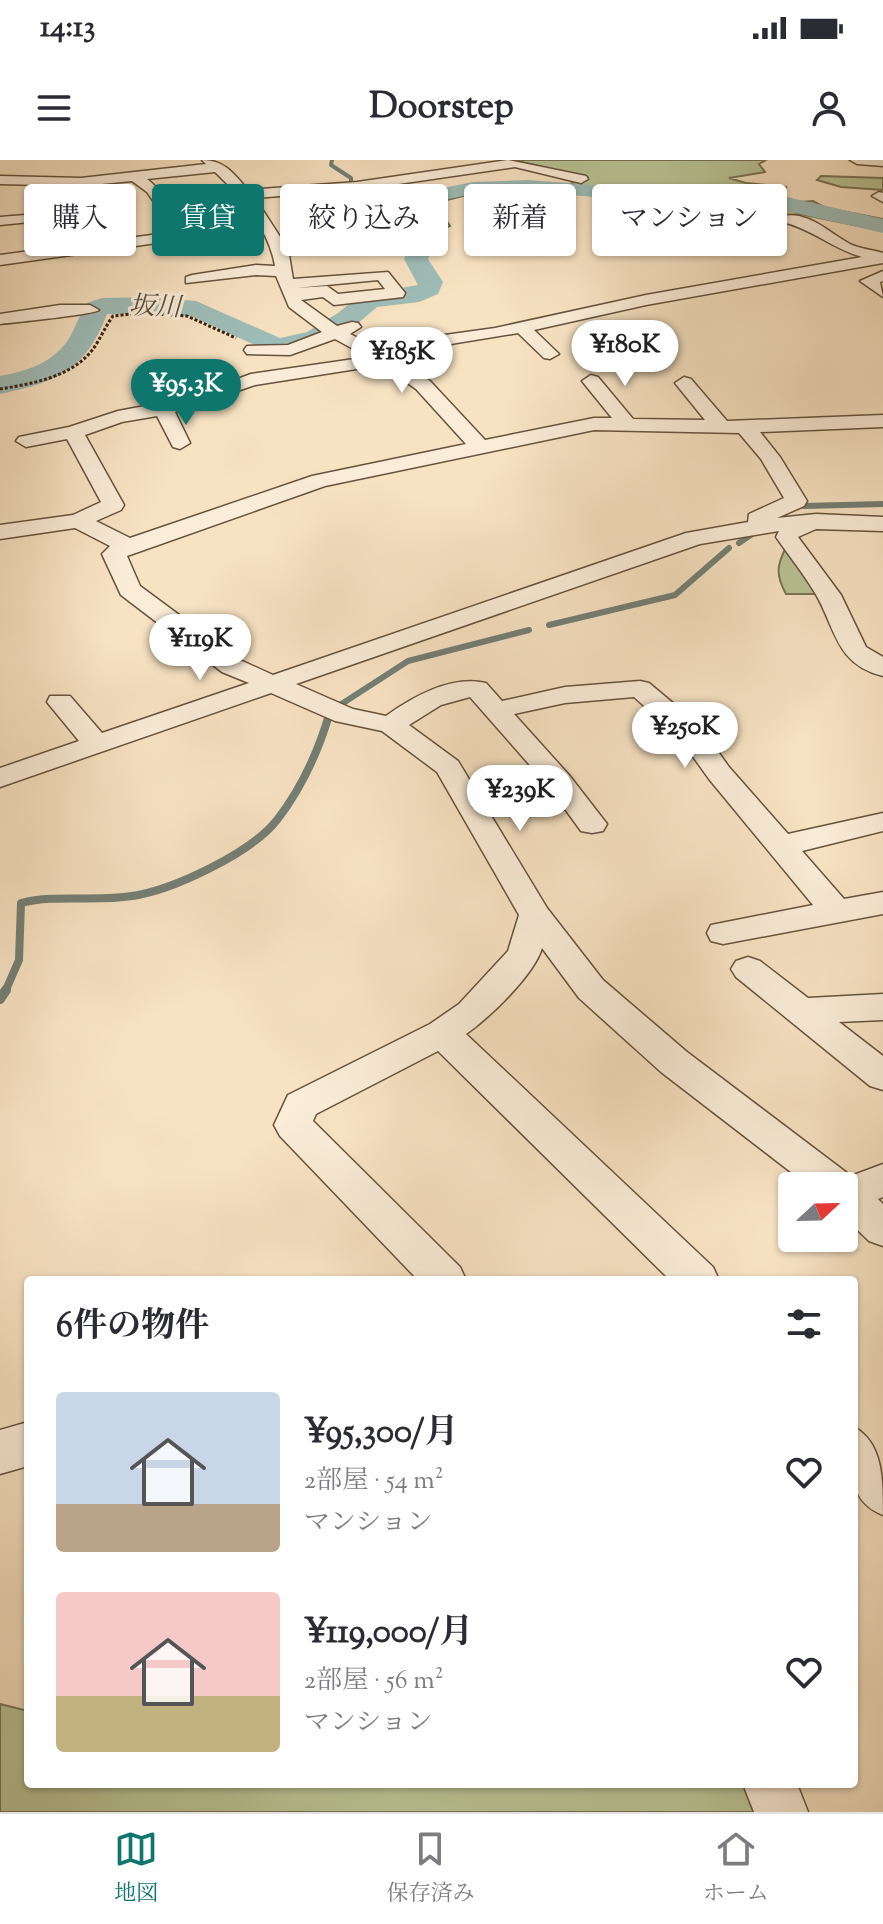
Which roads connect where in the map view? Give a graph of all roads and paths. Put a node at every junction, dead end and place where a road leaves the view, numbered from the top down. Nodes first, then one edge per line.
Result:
1 (433, 160) edge
2 (857, 160) edge
3 (509, 162) edge
4 (883, 162) edge
5 (215, 164) edge
6 (452, 173) junction
7 (136, 177) junction
8 (581, 179) dead end
9 (0, 180) edge
10 (234, 184) edge
11 (264, 193) edge
12 (264, 215) edge
13 (24, 219) edge
14 (788, 219) dead end
15 (0, 221) edge
16 (136, 247) edge
17 (280, 251) edge
18 (52, 256) edge
19 (281, 256) edge
20 (883, 258) edge
21 (61, 273) dead end
22 (883, 276) edge
23 (192, 280) dead end
24 (287, 284) junction
25 (883, 292) edge
26 (90, 310) dead end
27 (0, 319) edge
28 (368, 319) dead end
29 (550, 322) junction
30 (522, 328) junction
31 (332, 329) junction
32 (567, 334) dead end
33 (253, 350) joint
34 (377, 354) junction
35 (550, 354) dead end
36 (591, 381) dead end
37 (684, 383) dead end
38 (0, 389) edge
39 (163, 408) junction
40 (883, 421) edge
41 (626, 423) junction
42 (720, 425) junction
43 (745, 427) junction
44 (73, 432) junction
45 (26, 441) dead end
46 (180, 443) dead end
47 (481, 448) junction
48 (805, 515) junction
49 (78, 521) junction
50 (883, 524) edge
51 (0, 532) edge
52 (127, 546) junction
53 (879, 652) edge
54 (231, 666) junction
55 (274, 685) junction
56 (230, 699) junction
57 (60, 702) dead end
58 (497, 710) junction
59 (391, 725) junction
60 (97, 745) junction
61 (0, 778) edge
62 (883, 822) edge
63 (592, 824) dead end
64 (784, 845) junction
65 (883, 903) edge
66 (836, 911) junction
67 (535, 915) junction
68 (723, 933) dead end
69 (748, 969) dead end
70 (883, 1007) edge
71 (802, 1011) junction
72 (442, 1033) junction
73 (883, 1076) edge
74 (830, 1172) edge
75 (858, 1195) edge
76 (883, 1229) edge
77 (441, 1276) edge
78 (694, 1276) edge
79 (24, 1445) edge
80 (0, 1452) edge
81 (858, 1455) edge
82 (883, 1492) edge
83 (772, 1788) edge
84 (781, 1812) edge

1 - 6 street
2 - 4 street
3 - 6 street
3 - 8 street
5 - 7 street
5 - 10 street
6 - 11 street
7 - 9 street
7 - 16 street
12 - 17 street
13 - 15 street
14 - 20 street
18 - 21 street
19 - 24 street
20 - 29 street
22 - 25 street
23 - 24 street
24 - 24 street
24 - 31 street
26 - 27 street
28 - 31 street
29 - 30 street
29 - 32 street
30 - 34 street
30 - 35 street
31 - 33 street
31 - 34 street
33 - 38 path
34 - 39 street
34 - 47 street
36 - 41 street
37 - 42 street
39 - 44 street
39 - 46 street
40 - 43 street
41 - 42 street
41 - 47 street
42 - 43 street
43 - 48 street
44 - 45 street
44 - 49 street
47 - 52 street
48 - 50 street
48 - 53 street
48 - 55 street
49 - 51 street
49 - 52 street
52 - 54 street
54 - 55 street
54 - 56 street
55 - 56 street
55 - 59 street
56 - 60 street
57 - 60 street
58 - 59 street
58 - 63 street
58 - 64 street
59 - 67 street
60 - 61 street
62 - 64 street
64 - 66 street
65 - 66 street
66 - 68 street
67 - 72 street
67 - 74 street
69 - 71 street
70 - 71 street
71 - 73 street
72 - 77 street
72 - 78 street
75 - 76 street
79 - 80 street
81 - 82 street
83 - 84 street

